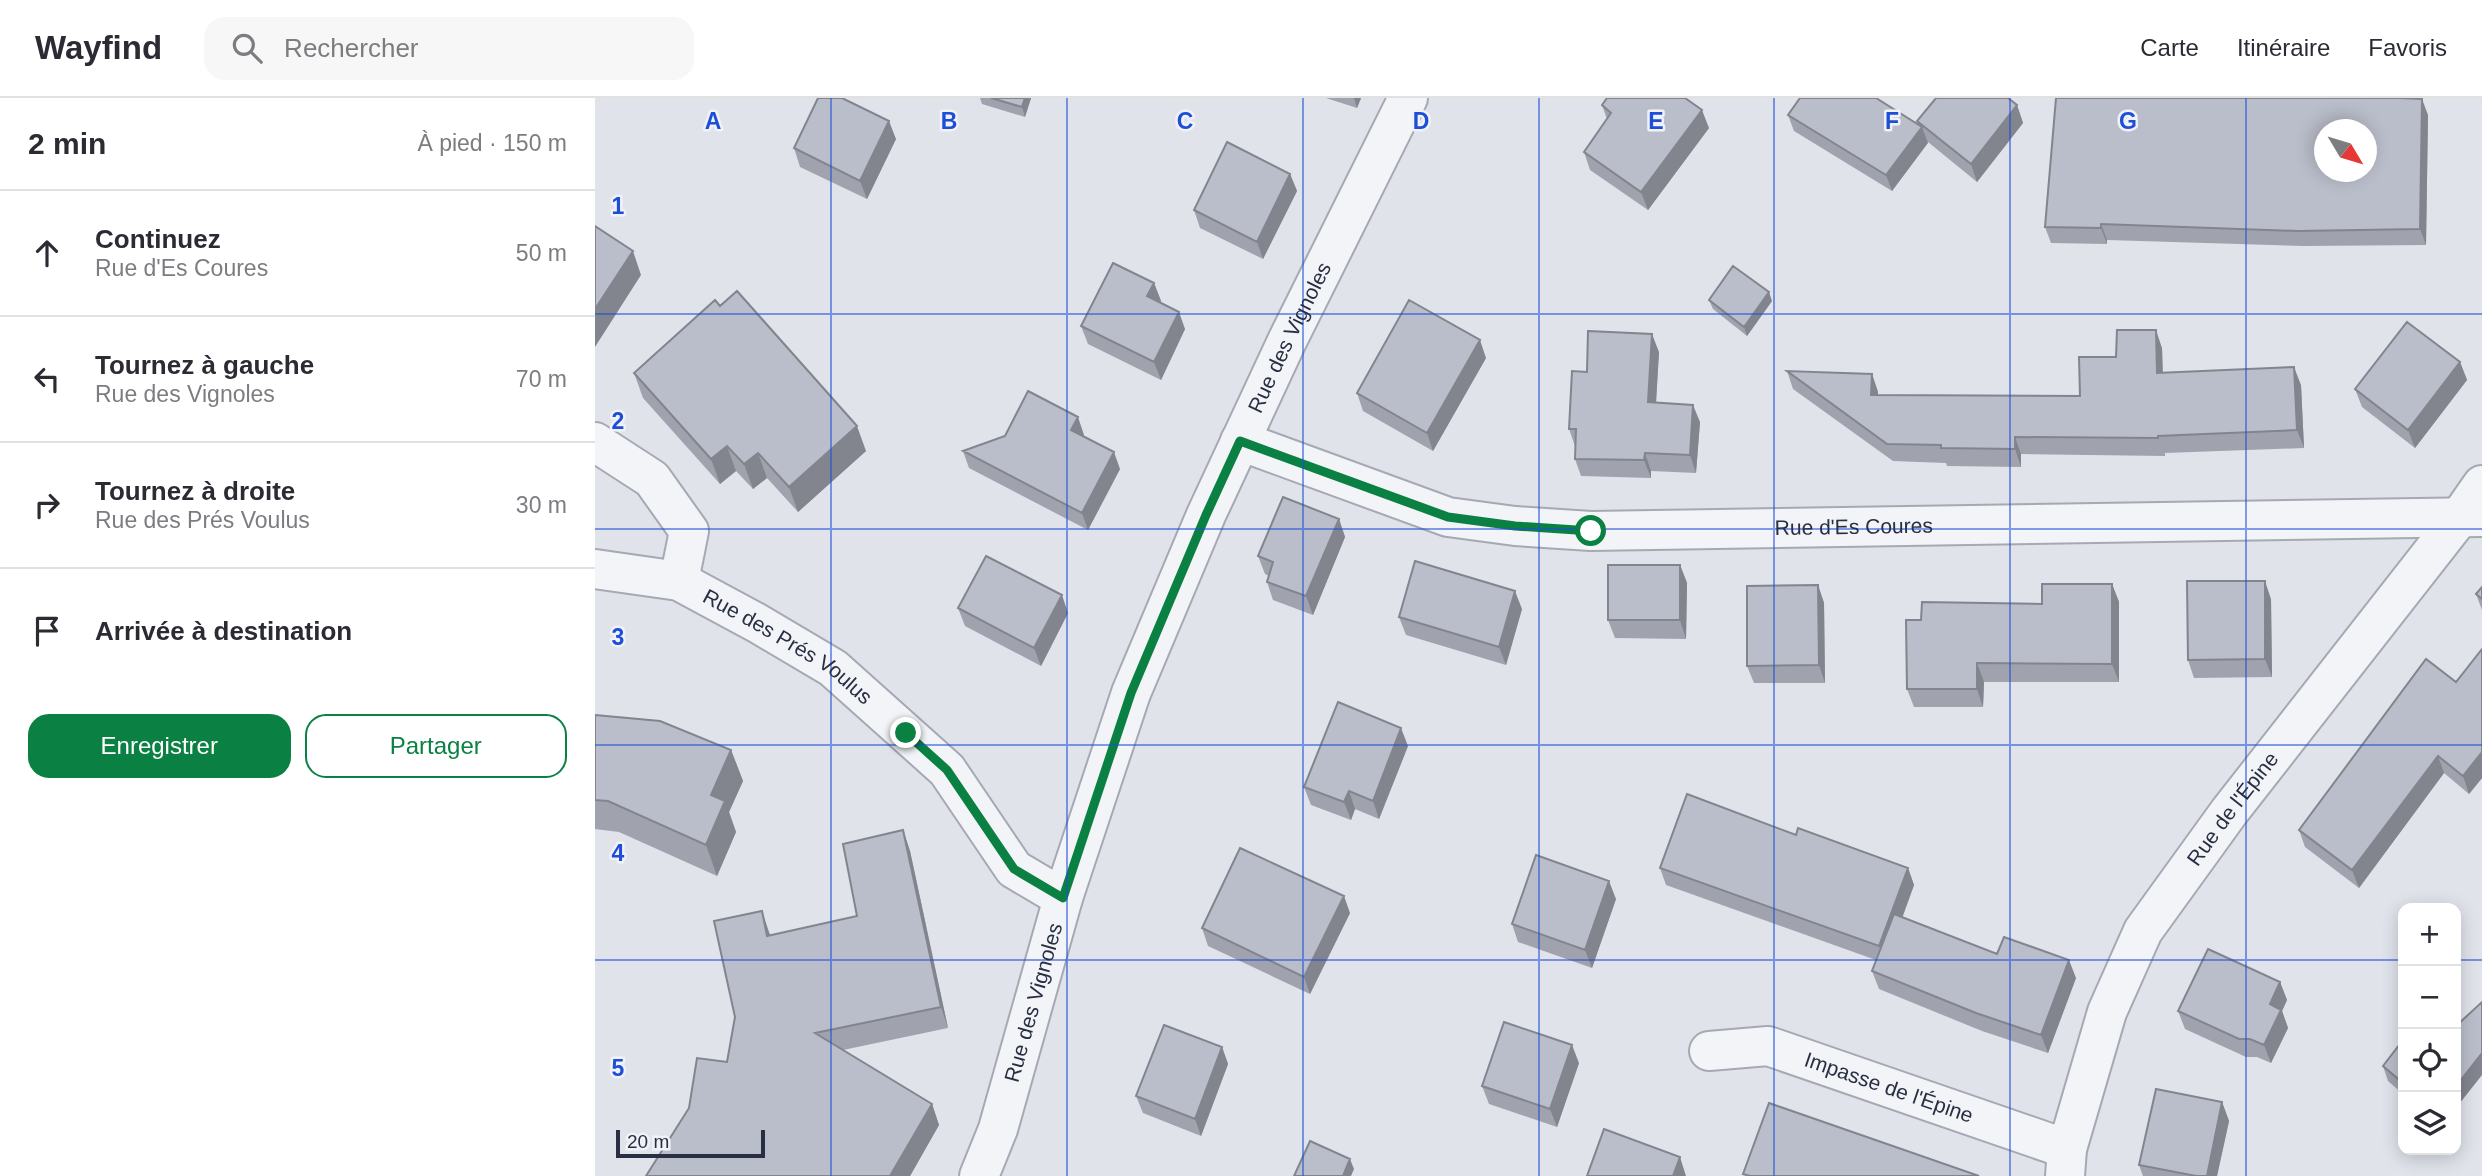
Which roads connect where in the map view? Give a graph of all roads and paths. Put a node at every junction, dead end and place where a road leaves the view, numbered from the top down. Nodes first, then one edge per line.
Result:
1 (1408, 98) edge
2 (1240, 441) junction
3 (595, 442) edge
4 (2482, 485) edge
5 (2470, 518) edge
6 (595, 569) edge
7 (679, 581) junction
8 (1063, 898) junction
9 (1709, 1051) dead end
10 (2066, 1162) edge
11 (979, 1176) edge

1 - 2 street, Rue des Vignoles
2 - 5 street, Rue d'Es Coures
2 - 8 street, Rue des Vignoles
3 - 7 street
4 - 5 street, Rue de l'Épine
5 - 10 street, Rue de l'Épine
6 - 7 street, Rue des Prés Voulus
7 - 8 street, Rue des Prés Voulus
8 - 11 street, Rue des Vignoles
9 - 10 street, Impasse de l'Épine

